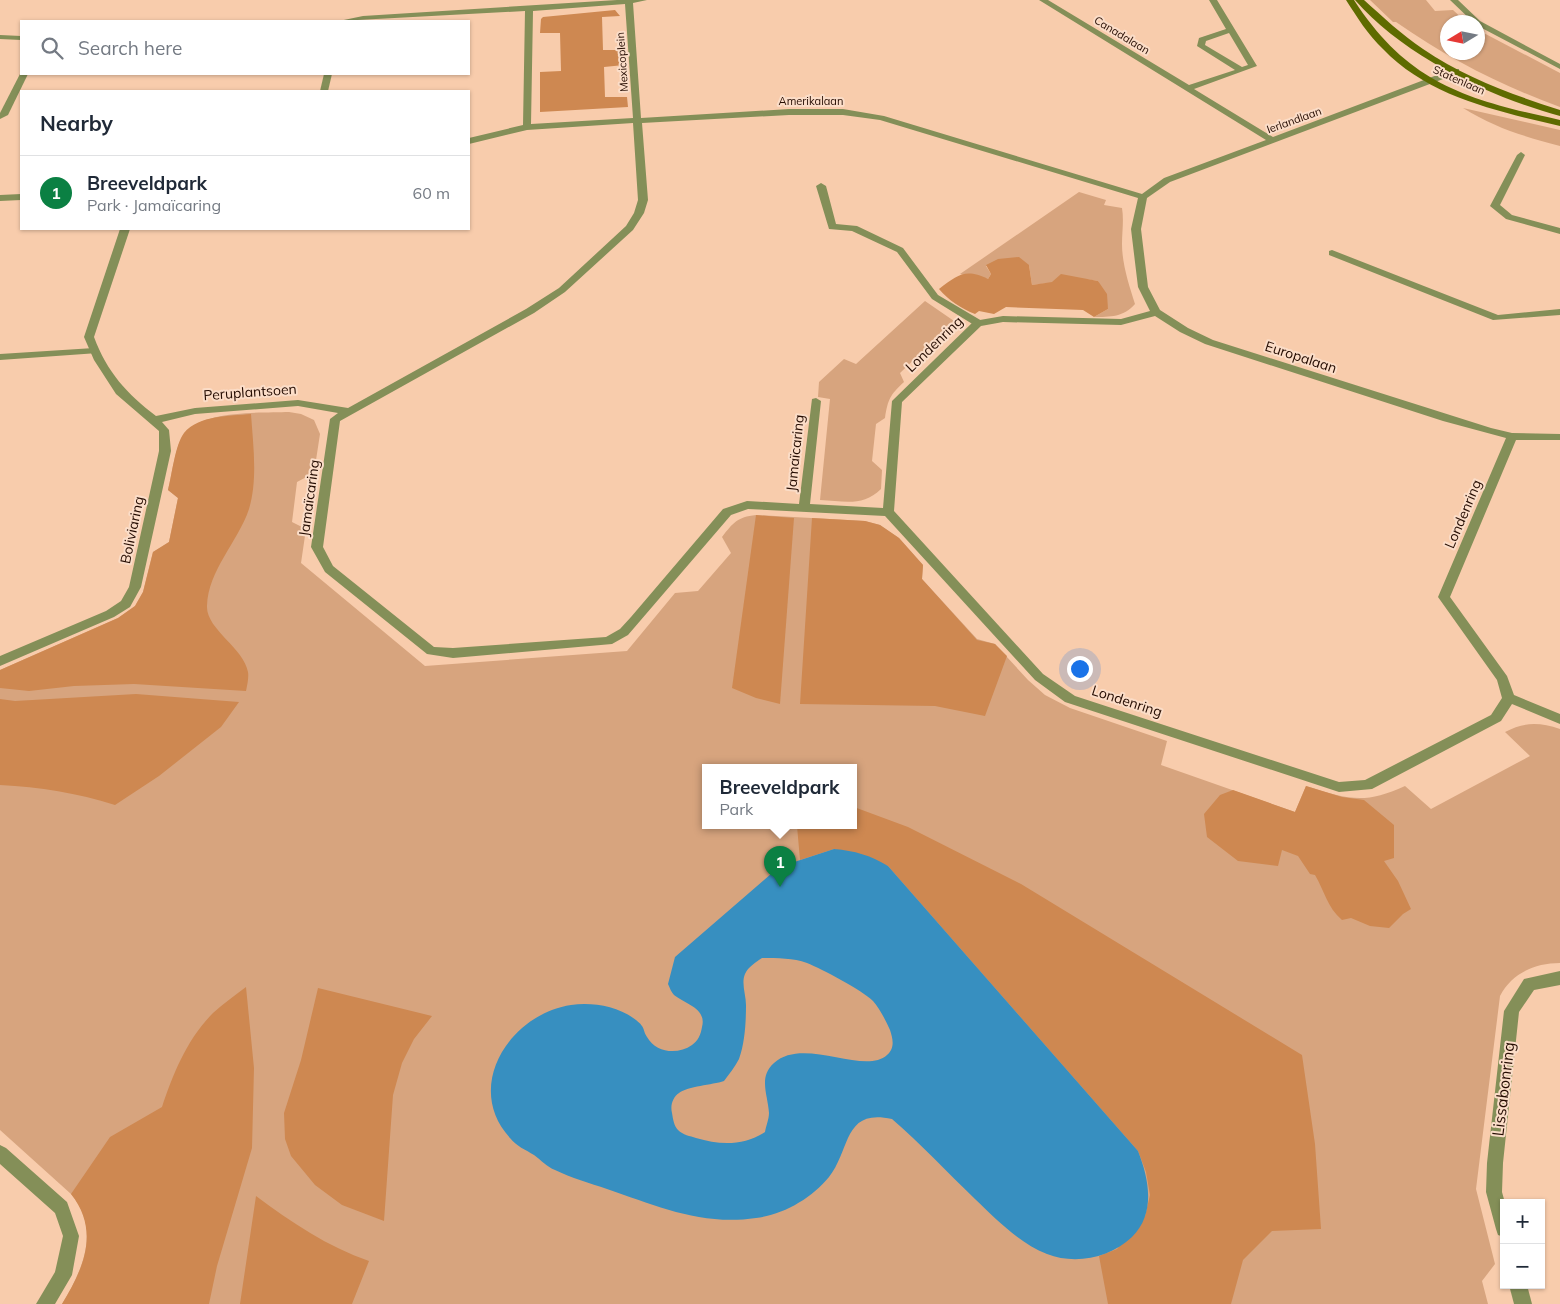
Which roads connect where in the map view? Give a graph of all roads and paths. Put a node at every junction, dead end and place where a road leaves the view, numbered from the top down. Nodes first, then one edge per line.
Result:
1 (643, 0) edge
2 (1043, 0) edge
3 (1213, 0) edge
4 (1350, 0) edge
5 (1359, 0) edge
6 (1454, 0) edge
7 (629, 1) junction
8 (529, 10) junction
9 (1469, 15) edge
10 (349, 20) edge
11 (1485, 27) edge
12 (1231, 30) junction
13 (0, 37) edge
14 (20, 38) edge
15 (1560, 67) edge
16 (1240, 70) junction
17 (1456, 71) junction
18 (24, 75) edge
19 (328, 75) edge
20 (1430, 81) junction
21 (1188, 88) junction
22 (324, 90) edge
23 (1560, 113) edge
24 (0, 116) edge
25 (637, 121) junction
26 (1560, 123) edge
27 (527, 127) junction
28 (1272, 140) junction
29 (470, 141) edge
30 (1522, 155) dead end
31 (821, 186) dead end
32 (20, 197) edge
33 (1143, 197) junction
34 (0, 198) edge
35 (125, 230) edge
36 (1560, 231) edge
37 (1332, 252) dead end
38 (1156, 312) junction
39 (1560, 312) edge
40 (978, 323) junction
41 (94, 351) junction
42 (0, 357) edge
43 (816, 401) dead end
44 (348, 411) junction
45 (155, 420) junction
46 (1512, 436) junction
47 (1560, 437) edge
48 (804, 508) junction
49 (888, 512) junction
50 (0, 661) edge
51 (1509, 698) junction
52 (1560, 719) edge
53 (1560, 978) edge
54 (0, 1153) edge
55 (1500, 1214) edge
56 (1519, 1289) edge
57 (45, 1304) edge
58 (1523, 1304) edge

1 - 7 street
2 - 21 street, Canadalaan
3 - 12 street
4 - 20 main road, Statenlaan
5 - 17 main road, Statenlaan
6 - 9 street
7 - 8 street
7 - 25 street, Mexicoplein
8 - 10 street
8 - 27 street
11 - 15 street
12 - 16 street
12 - 16 street
13 - 14 street
16 - 21 street
17 - 20 street, Ierlandlaan
17 - 23 main road, Statenlaan
18 - 24 street
19 - 22 street
20 - 26 main road, Statenlaan
20 - 28 street, Ierlandlaan
21 - 28 street, Canadalaan
25 - 27 street, Amerikalaan
25 - 33 street, Amerikalaan
25 - 44 street, Jamaïcaring
27 - 29 street, Amerikalaan
28 - 33 street, Ierlandlaan
30 - 36 street
31 - 40 street
32 - 34 street
33 - 38 street, Europalaan
35 - 41 street, Boliviaring
37 - 39 street
38 - 40 street, Londenring
38 - 46 street, Europalaan
40 - 49 street, Londenring
41 - 42 street
41 - 45 street, Boliviaring
43 - 48 street, Jamaïcaring
44 - 45 street, Peruplantsoen
44 - 48 street, Jamaïcaring
45 - 50 street, Boliviaring
46 - 47 street, Europalaan
46 - 51 street, Londenring
48 - 49 street, Jamaïcaring
49 - 51 street, Londenring
51 - 52 street
53 - 55 street, Lissabonring
54 - 57 street
56 - 58 street

